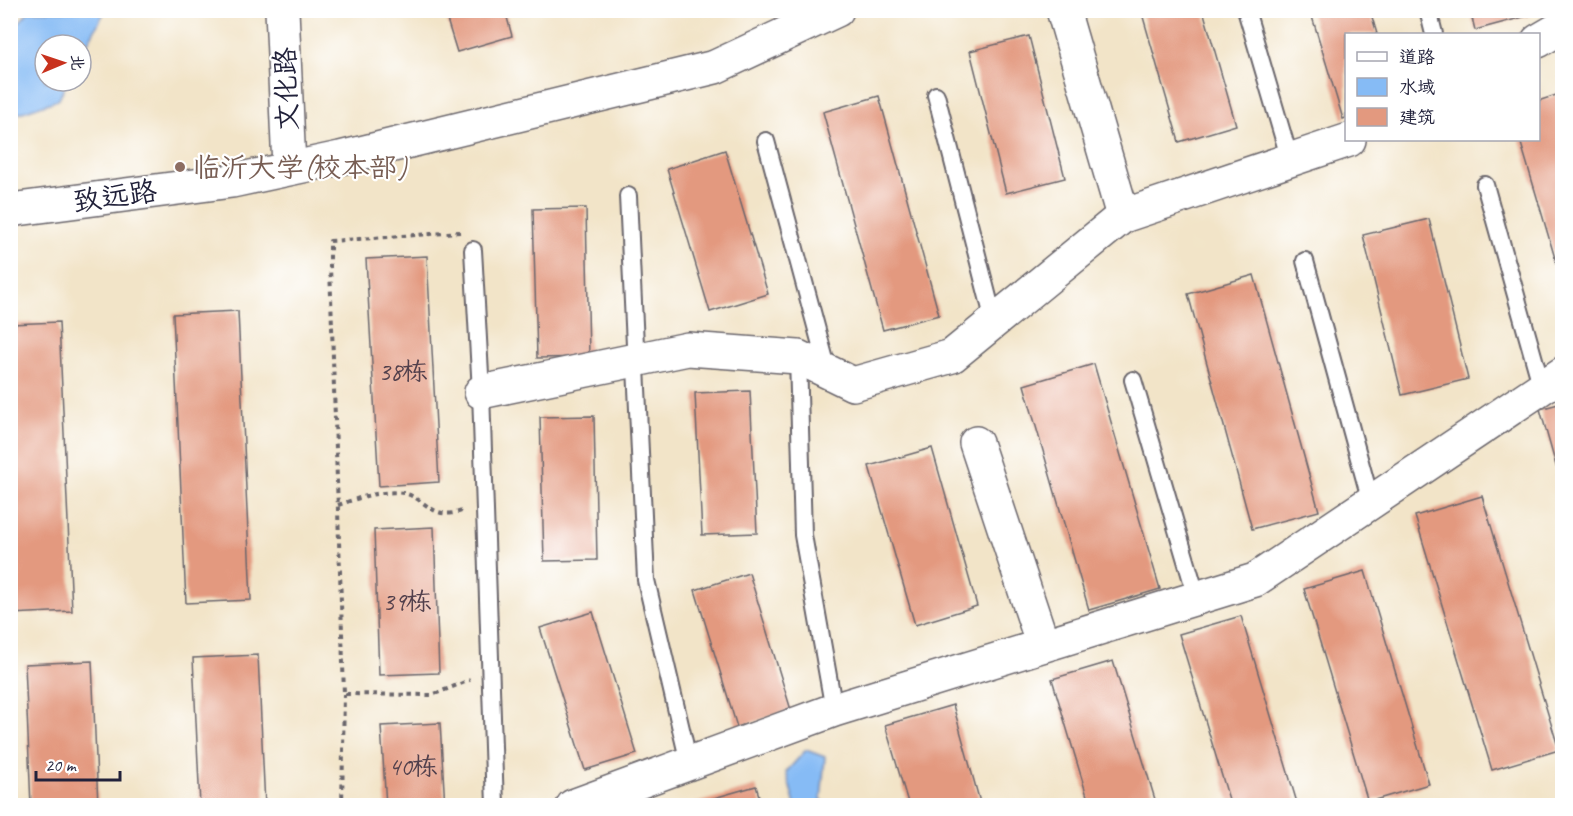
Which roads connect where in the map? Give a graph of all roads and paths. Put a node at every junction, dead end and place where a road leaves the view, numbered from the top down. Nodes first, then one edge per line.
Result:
1 (282, 10) edge
2 (837, 10) edge
3 (1064, 10) edge
4 (1246, 10) edge
5 (1428, 10) edge
6 (1563, 27) edge
7 (1434, 33) edge
8 (1540, 40) edge
9 (936, 95) dead end
10 (766, 141) dead end
11 (1346, 141) edge
12 (1290, 160) junction
13 (289, 167) junction
14 (1485, 185) dead end
15 (628, 196) dead end
16 (10, 210) edge
17 (1123, 216) junction
18 (473, 250) joint
19 (1305, 261) dead end
20 (994, 321) junction
21 (798, 357) junction
22 (828, 372) junction
23 (1133, 380) dead end
24 (1552, 381) edge
25 (481, 392) junction
26 (976, 444) dead end
27 (484, 501) junction
28 (1371, 502) junction
29 (338, 505) junction
30 (1197, 598) junction
31 (1043, 645) junction
32 (490, 673) junction
33 (344, 694) junction
34 (834, 710) junction
35 (689, 763) junction
36 (342, 806) edge
37 (495, 806) edge
38 (573, 806) edge

1 - 13 street, 文化路
2 - 13 street, 致远路
3 - 17 street
4 - 12 lane
5 - 7 lane
6 - 8 street
9 - 20 lane
10 - 22 lane
11 - 12 street
12 - 17 street
13 - 16 street, 致远路
14 - 24 lane
15 - 35 lane
17 - 20 street
18 - 25 lane
18 - 29 path
19 - 28 lane
20 - 22 street
21 - 22 street
21 - 25 street
21 - 34 lane
23 - 30 lane
24 - 28 street
25 - 27 lane
26 - 31 street
27 - 29 path
27 - 32 lane
28 - 30 street
29 - 33 path
30 - 31 street
31 - 34 street
32 - 33 path
32 - 37 lane
33 - 36 path
34 - 35 street
35 - 38 street

